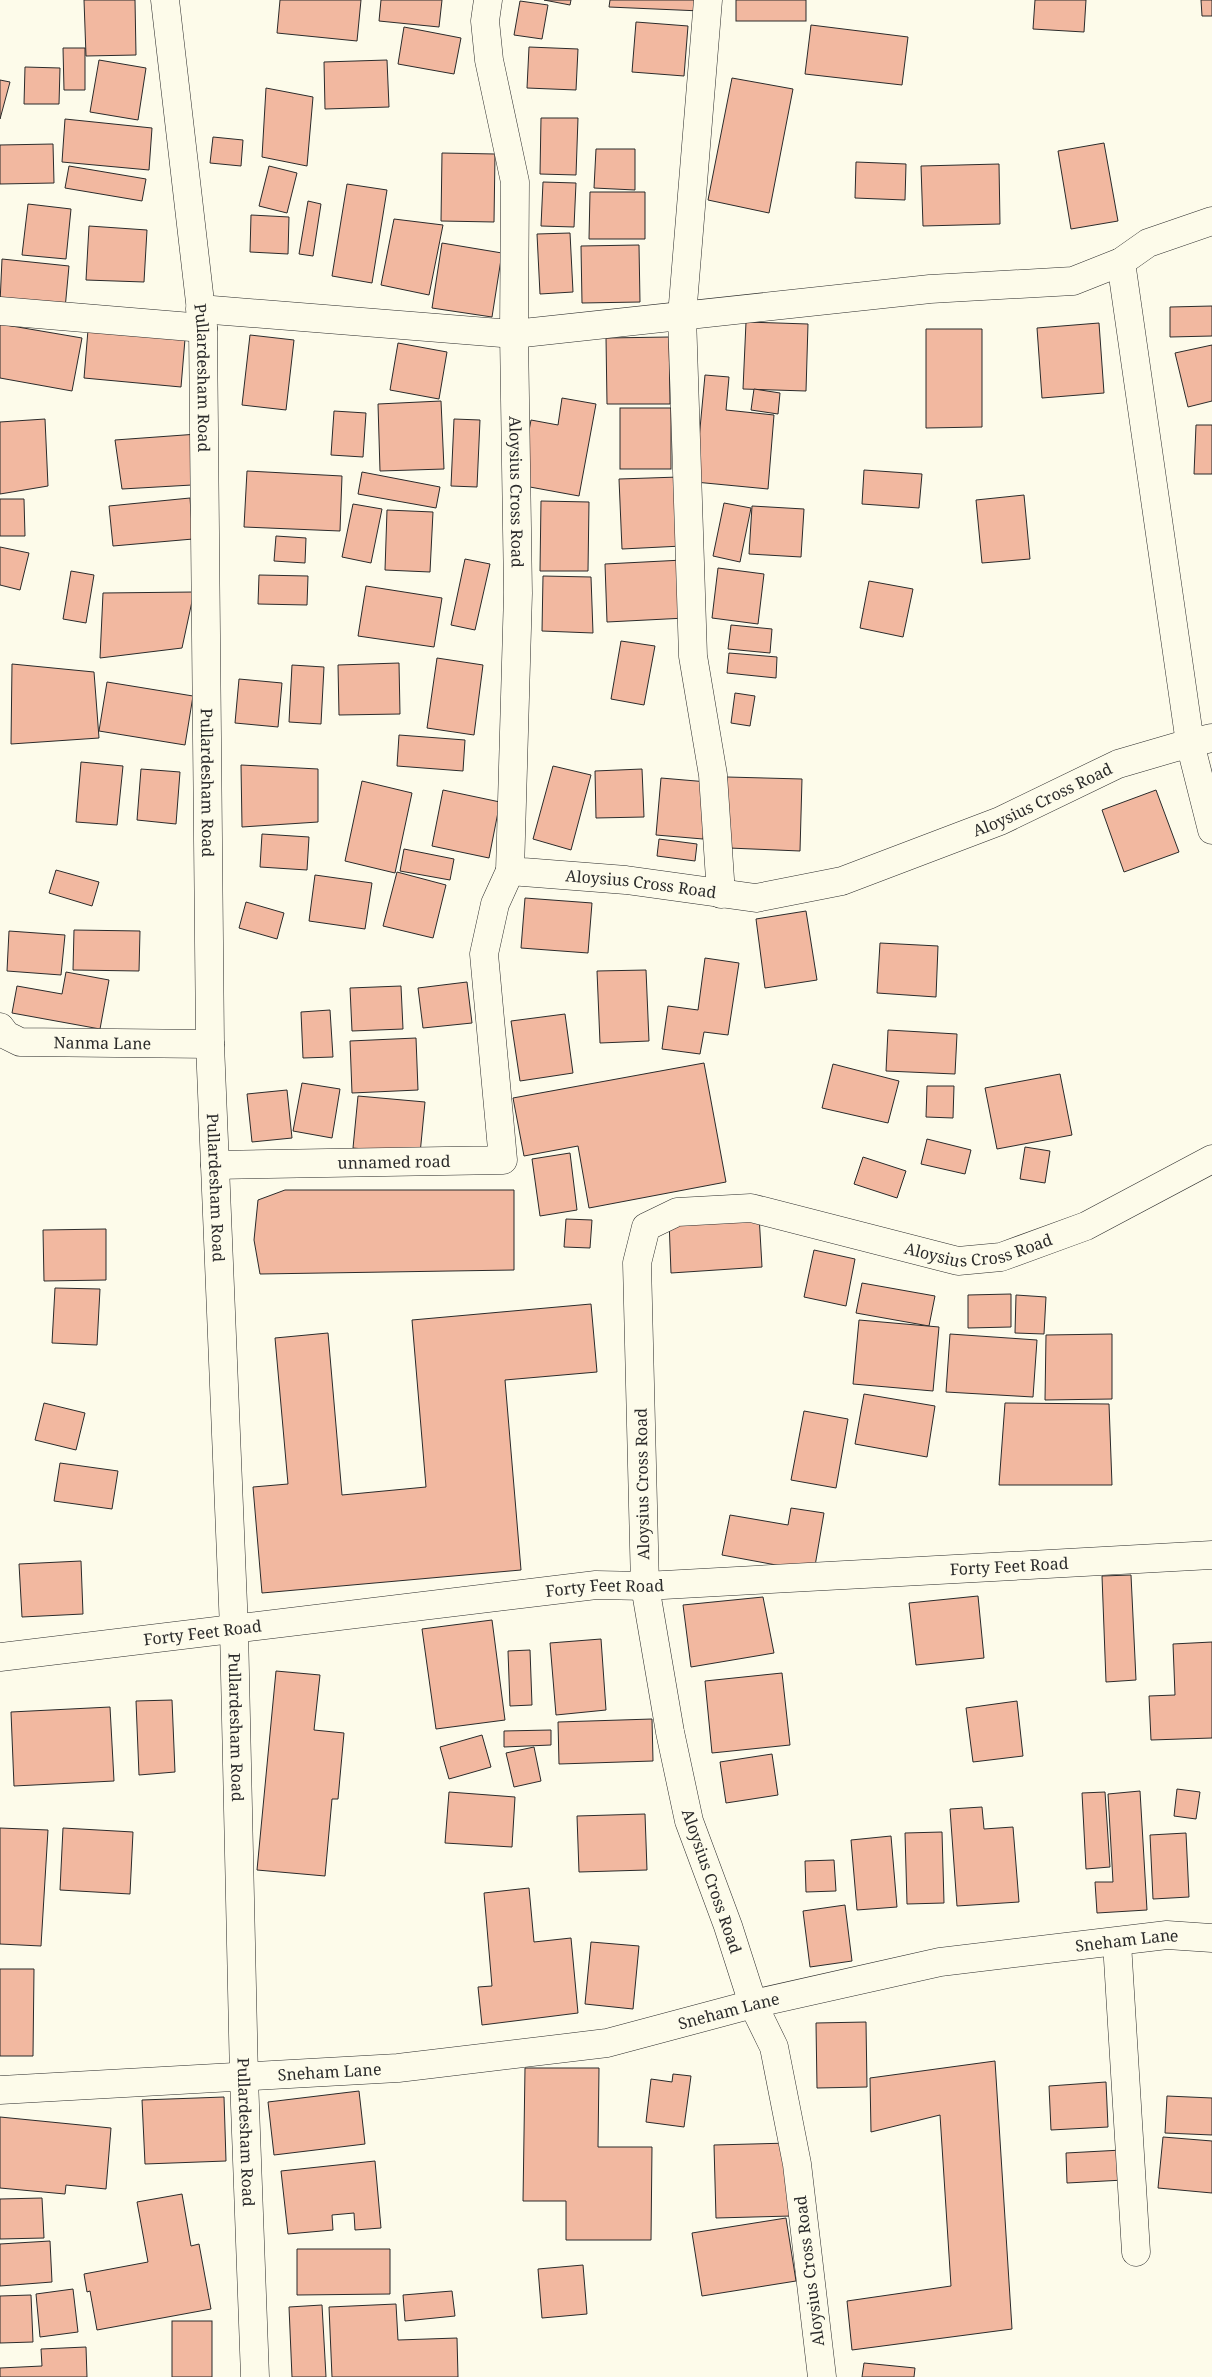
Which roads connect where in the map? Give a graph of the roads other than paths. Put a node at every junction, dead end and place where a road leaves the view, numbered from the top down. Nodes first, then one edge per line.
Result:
1 (165, 0) edge
2 (488, 0) edge
3 (708, 0) edge
4 (1212, 221) edge
5 (1121, 262) junction
6 (0, 311) edge
7 (682, 316) junction
8 (202, 318) junction
9 (514, 334) junction
10 (1201, 741) edge
11 (1212, 830) edge
12 (510, 871) junction
13 (721, 894) junction
14 (0, 1027) edge
15 (210, 1044) junction
16 (1212, 1158) edge
17 (215, 1165) junction
18 (1212, 1555) edge
19 (645, 1586) junction
20 (234, 1629) junction
21 (0, 1657) edge
22 (1212, 1938) edge
23 (1117, 1943) junction
24 (753, 2004) junction
25 (244, 2078) junction
26 (0, 2090) edge
27 (1136, 2252) dead end
28 (255, 2377) edge
29 (822, 2377) edge

1 - 8 street, Pullardesham Road
2 - 9 street, Aloysius Cross Road
3 - 7 street
4 - 5 street
5 - 7 street
5 - 10 street
6 - 8 street
7 - 9 street
7 - 13 street
8 - 9 street
8 - 15 street, Pullardesham Road
9 - 12 street, Aloysius Cross Road
10 - 11 street
10 - 13 street, Aloysius Cross Road
12 - 13 street, Aloysius Cross Road
12 - 17 street, unnamed road
14 - 15 street, Nanma Lane
15 - 17 street, Pullardesham Road
16 - 19 street, Aloysius Cross Road
17 - 20 street, Pullardesham Road
18 - 19 street, Forty Feet Road
19 - 20 street, Forty Feet Road
19 - 24 street, Aloysius Cross Road
20 - 21 street, Forty Feet Road
20 - 25 street, Pullardesham Road
22 - 23 street, Sneham Lane
23 - 24 street, Sneham Lane
23 - 27 street
24 - 25 street, Sneham Lane
24 - 29 street, Aloysius Cross Road
25 - 26 street, Sneham Lane
25 - 28 street, Pullardesham Road

